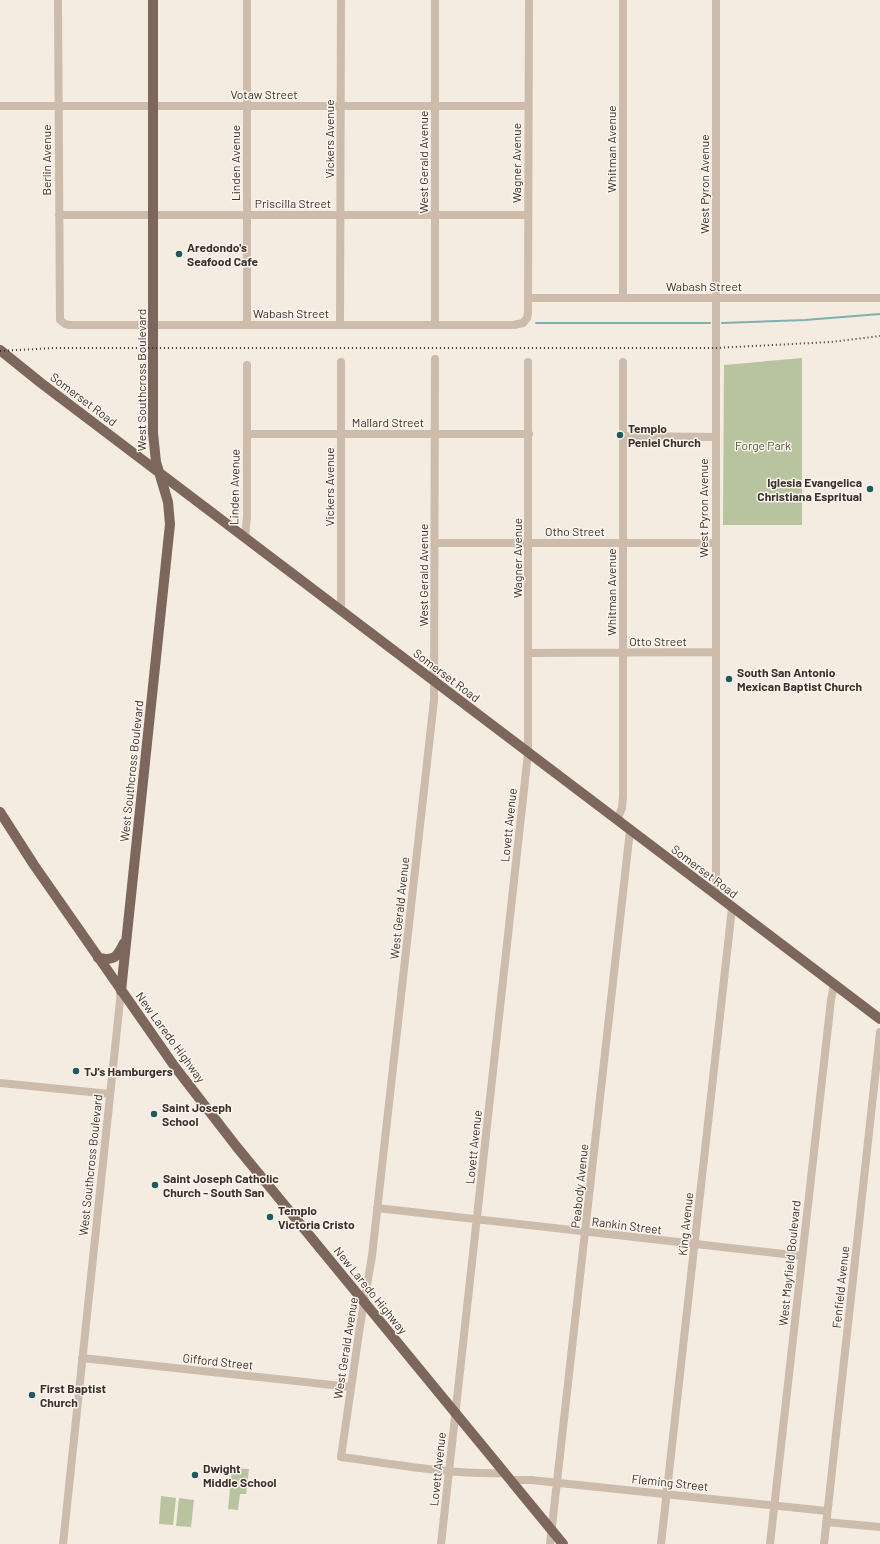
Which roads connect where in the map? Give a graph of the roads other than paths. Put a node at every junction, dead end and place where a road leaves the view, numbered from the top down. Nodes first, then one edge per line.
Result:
1 (58, 0) edge
2 (153, 0) edge
3 (247, 0) edge
4 (342, 0) edge
5 (435, 0) edge
6 (529, 0) edge
7 (623, 0) edge
8 (716, 0) edge
9 (0, 106) edge
10 (58, 106) junction
11 (153, 106) junction
12 (247, 106) junction
13 (341, 106) junction
14 (435, 106) junction
15 (528, 106) junction
16 (58, 215) junction
17 (153, 215) junction
18 (247, 215) junction
19 (341, 215) junction
20 (435, 215) junction
21 (528, 215) junction
22 (528, 298) junction
23 (623, 298) junction
24 (716, 298) junction
25 (880, 298) edge
26 (60, 320) joint
27 (435, 324) junction
28 (523, 324) joint
29 (154, 325) junction
30 (247, 325) junction
31 (340, 325) junction
32 (0, 350) edge
33 (435, 359) dead end
34 (341, 362) dead end
35 (528, 362) dead end
36 (623, 362) dead end
37 (247, 365) dead end
38 (435, 433) junction
39 (247, 434) junction
40 (341, 434) junction
41 (529, 434) junction
42 (623, 436) junction
43 (716, 436) junction
44 (158, 472) junction
45 (245, 538) junction
46 (435, 543) junction
47 (528, 543) junction
48 (623, 543) junction
49 (716, 543) junction
50 (341, 611) junction
51 (715, 652) junction
52 (529, 653) junction
53 (623, 653) junction
54 (434, 682) junction
55 (528, 753) junction
56 (0, 812) edge
57 (617, 820) junction
58 (630, 830) junction
59 (716, 895) junction
60 (732, 908) junction
61 (127, 938) junction
62 (98, 958) junction
63 (834, 985) junction
64 (121, 991) junction
65 (880, 1020) edge
66 (880, 1032) edge
67 (0, 1083) edge
68 (110, 1094) junction
69 (377, 1208) junction
70 (477, 1220) junction
71 (586, 1232) junction
72 (694, 1245) junction
73 (802, 1256) junction
74 (365, 1302) junction
75 (82, 1358) junction
76 (351, 1387) junction
77 (455, 1413) junction
78 (342, 1457) joint
79 (449, 1471) junction
80 (507, 1476) junction
81 (557, 1483) junction
82 (667, 1493) junction
83 (774, 1505) junction
84 (827, 1511) junction
85 (826, 1522) junction
86 (880, 1527) edge
87 (552, 1530) junction
88 (63, 1544) edge
89 (441, 1544) edge
90 (550, 1544) edge
91 (563, 1544) edge
92 (661, 1544) edge
93 (770, 1544) edge
94 (824, 1544) edge

1 - 10 street, Berlin Avenue
2 - 11 main road, West Southcross Boulevard
3 - 12 street, Linden Avenue
4 - 13 street, Vickers Avenue
5 - 14 street, West Gerald Avenue
6 - 15 street, Wagner Avenue
7 - 23 street, Whitman Avenue
8 - 24 street, West Pyron Avenue
9 - 10 street, Votaw Street
10 - 11 street, Votaw Street
10 - 16 street, Berlin Avenue
11 - 12 street, Votaw Street
11 - 17 main road, West Southcross Boulevard
12 - 13 street, Votaw Street
12 - 18 street, Linden Avenue
13 - 14 street, Votaw Street
13 - 19 street, Vickers Avenue
14 - 15 street, Votaw Street
14 - 20 street, West Gerald Avenue
15 - 21 street, Wagner Avenue
16 - 17 street, Priscilla Street
16 - 26 street, Berlin Avenue
17 - 18 street, Priscilla Street
17 - 29 main road, West Southcross Boulevard
18 - 19 street, Priscilla Street
18 - 30 street, Linden Avenue
19 - 20 street, Priscilla Street
19 - 31 street, Vickers Avenue
20 - 21 street, Priscilla Street
20 - 27 street, West Gerald Avenue
21 - 22 street, Wagner Avenue
22 - 23 street, Wabash Street
22 - 28 street, Wagner Avenue
23 - 24 street, Wabash Street
24 - 25 street, Wabash Street
24 - 43 street, West Pyron Avenue
26 - 29 street, Wabash Street
27 - 28 street, Wabash Street
27 - 31 street, Wabash Street
29 - 30 street, Wabash Street
29 - 44 main road, West Southcross Boulevard
30 - 31 street, Wabash Street
32 - 44 main road, Somerset Road
33 - 38 street, West Gerald Avenue
34 - 40 street, Vickers Avenue
35 - 41 street, Wagner Avenue
36 - 42 street, Whitman Avenue
37 - 39 street, Linden Avenue
38 - 40 street, Mallard Street
38 - 41 street, Mallard Street
38 - 46 street, West Gerald Avenue
39 - 40 street, Mallard Street
39 - 45 street, Linden Avenue
40 - 50 street, Vickers Avenue
41 - 47 street, Wagner Avenue
42 - 43 street
42 - 48 street, Whitman Avenue
43 - 49 street, West Pyron Avenue
44 - 45 main road, Somerset Road
44 - 61 main road, West Southcross Boulevard
45 - 50 main road, Somerset Road
46 - 47 street, Otho Street
46 - 54 street, West Gerald Avenue
47 - 48 street, Otho Street
47 - 52 street, Wagner Avenue
48 - 49 street, Otho Street
48 - 53 street, Whitman Avenue
49 - 51 street, West Pyron Avenue
50 - 54 main road, Somerset Road
51 - 53 street, Otto Street
51 - 59 street, West Pyron Avenue
52 - 53 street, Otto Street
52 - 55 street, Wagner Avenue
53 - 57 street, Whitman Avenue
54 - 55 main road, Somerset Road
54 - 69 street, West Gerald Avenue
55 - 57 main road, Somerset Road
55 - 70 street, Lovett Avenue
56 - 62 main road, New Laredo Highway
57 - 58 main road, Somerset Road
58 - 59 main road, Somerset Road
58 - 71 street, Peabody Avenue
59 - 60 main road, Somerset Road
60 - 63 main road, Somerset Road
60 - 72 street, King Avenue
61 - 62 main road
61 - 64 main road, West Southcross Boulevard
62 - 64 main road, New Laredo Highway
63 - 65 main road, Somerset Road
63 - 73 street, West Mayfield Boulevard
64 - 68 street, West Southcross Boulevard
64 - 74 main road, New Laredo Highway
66 - 84 street, Fenfield Avenue
67 - 68 street
68 - 75 street, West Southcross Boulevard
69 - 70 street, Rankin Street
69 - 74 street, West Gerald Avenue
70 - 71 street, Rankin Street
70 - 77 street, Lovett Avenue
71 - 72 street, Rankin Street
71 - 81 street, Peabody Avenue
72 - 73 street, Rankin Street
72 - 82 street, King Avenue
73 - 83 street, West Mayfield Boulevard
74 - 76 street, West Gerald Avenue
74 - 77 main road, New Laredo Highway
75 - 76 street, Gifford Street
75 - 88 street, West Southcross Boulevard
76 - 78 street, West Gerald Avenue
77 - 79 street, Lovett Avenue
77 - 80 main road, New Laredo Highway
78 - 79 street, Fleming Street
79 - 80 street, Fleming Street
79 - 89 street, Lovett Avenue
80 - 81 street, Fleming Street
80 - 87 main road, New Laredo Highway
81 - 82 street, Fleming Street
81 - 87 street, Peabody Avenue
82 - 83 street, Fleming Street
82 - 92 street, King Avenue
83 - 84 street, Fleming Street
83 - 93 street, West Mayfield Boulevard
84 - 85 street, Fenfield Avenue
85 - 86 street
85 - 94 street, Fenfield Avenue
87 - 90 street, Peabody Avenue
87 - 91 main road, New Laredo Highway

